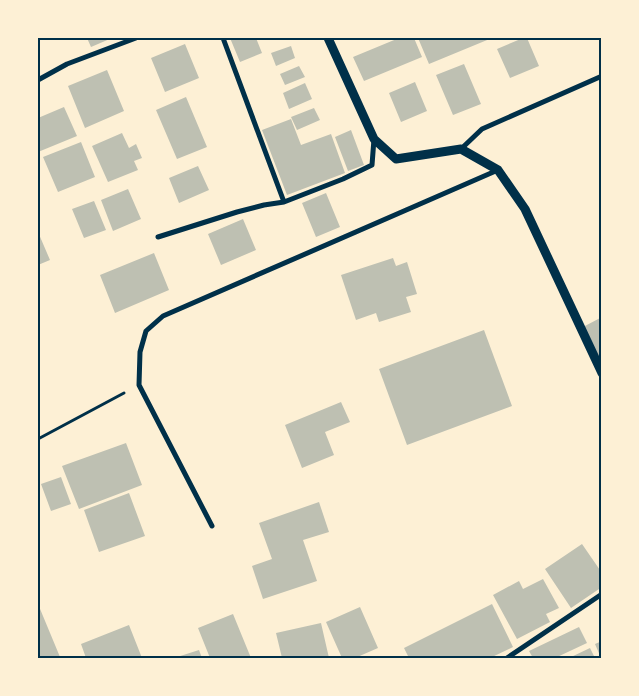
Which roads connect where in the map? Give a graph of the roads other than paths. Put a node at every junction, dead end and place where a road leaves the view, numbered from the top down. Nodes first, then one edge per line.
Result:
1 (136, 38) edge
2 (223, 38) edge
3 (328, 38) edge
4 (602, 76) edge
5 (38, 80) edge
6 (374, 139) junction
7 (460, 149) junction
8 (498, 170) junction
9 (284, 202) junction
10 (158, 237) dead end
11 (602, 373) edge
12 (212, 526) dead end
13 (602, 594) edge
14 (506, 658) edge

1 - 5 street
2 - 9 street
3 - 6 street
4 - 7 street
6 - 7 street
6 - 9 street
7 - 8 street
8 - 11 street
8 - 12 street
9 - 10 street
13 - 14 street

